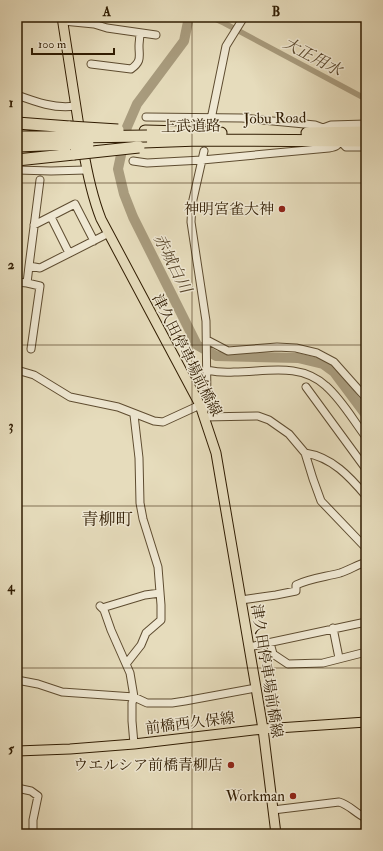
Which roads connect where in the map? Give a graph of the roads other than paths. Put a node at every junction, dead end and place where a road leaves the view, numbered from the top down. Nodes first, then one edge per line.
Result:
1 (244, 17) edge
2 (62, 19) edge
3 (140, 33) junction
4 (156, 34) dead end
5 (90, 64) dead end
6 (17, 95) edge
7 (75, 106) junction
8 (146, 117) dead end
9 (211, 120) junction
10 (17, 123) edge
11 (366, 124) edge
12 (325, 131) junction
13 (366, 132) edge
14 (17, 137) edge
15 (340, 137) junction
16 (143, 139) junction
17 (72, 140) junction
18 (366, 141) edge
19 (17, 146) edge
20 (366, 147) edge
21 (204, 151) dead end
22 (17, 160) edge
23 (202, 160) junction
24 (133, 161) dead end
25 (17, 170) edge
26 (86, 170) junction
27 (40, 180) dead end
28 (51, 217) junction
29 (34, 225) junction
30 (109, 233) junction
31 (94, 241) junction
32 (69, 253) junction
33 (29, 266) junction
34 (17, 282) edge
35 (27, 283) junction
36 (207, 340) junction
37 (31, 349) dead end
38 (207, 368) junction
39 (17, 370) edge
40 (306, 387) dead end
41 (366, 398) edge
42 (200, 405) junction
43 (134, 414) junction
44 (204, 416) junction
45 (366, 437) edge
46 (305, 453) junction
47 (366, 469) edge
48 (366, 496) edge
49 (366, 548) edge
50 (366, 562) edge
51 (160, 592) junction
52 (241, 600) junction
53 (366, 622) edge
54 (333, 628) junction
55 (270, 643) junction
56 (249, 647) junction
57 (366, 652) edge
58 (339, 658) junction
59 (126, 664) junction
60 (17, 680) edge
61 (256, 688) junction
62 (134, 697) junction
63 (366, 722) edge
64 (263, 729) junction
65 (134, 744) junction
66 (17, 751) edge
67 (17, 788) edge
68 (273, 810) junction
69 (366, 818) edge
70 (32, 834) edge
71 (276, 834) edge

1 - 9 street
2 - 3 street
2 - 7 main road, 津久田停車場前橋線
3 - 4 street
3 - 5 street
6 - 7 street
7 - 26 main road, 津久田停車場前橋線
8 - 9 street
9 - 12 street
10 - 17 highway
11 - 12 street
12 - 15 highway, Jobu Road
12 - 16 highway, Jobu Road
13 - 15 highway, Jobu Road
14 - 17 highway, Jobu Road
15 - 16 highway, 上武道路
15 - 18 highway, 上武道路
15 - 20 street
15 - 23 street
16 - 17 highway, Jobu Road, bridge
16 - 17 highway, bridge
17 - 19 highway
17 - 22 highway
21 - 23 street
23 - 24 street
23 - 36 street
25 - 26 street
26 - 30 main road, 津久田停車場前橋線
27 - 29 street
28 - 29 street
28 - 31 street
28 - 32 street
29 - 33 street
30 - 31 street
30 - 42 main road, 津久田停車場前橋線
31 - 32 street
32 - 33 street
33 - 35 street
34 - 35 street
35 - 37 street
36 - 38 street
36 - 41 street
38 - 44 street
38 - 45 street
39 - 43 street
40 - 47 street
42 - 43 street
42 - 44 main road, 津久田停車場前橋線
43 - 51 street
44 - 46 street
44 - 52 main road, 津久田停車場前橋線
46 - 48 street
46 - 49 street
50 - 52 street
51 - 59 street
51 - 59 street
52 - 56 main road, 津久田停車場前橋線
53 - 54 street
54 - 55 street
54 - 58 street
55 - 56 street
55 - 58 street
56 - 61 main road, 津久田停車場前橋線
57 - 58 street
59 - 62 street
60 - 62 street
61 - 62 street
61 - 64 main road, 津久田停車場前橋線
62 - 65 street
63 - 64 main road, 前橋西久保線
64 - 65 main road, 前橋西久保線
64 - 68 main road, 津久田停車場前橋線
65 - 66 main road, 前橋西久保線
67 - 70 street
68 - 69 street
68 - 71 main road, 津久田停車場前橋線

